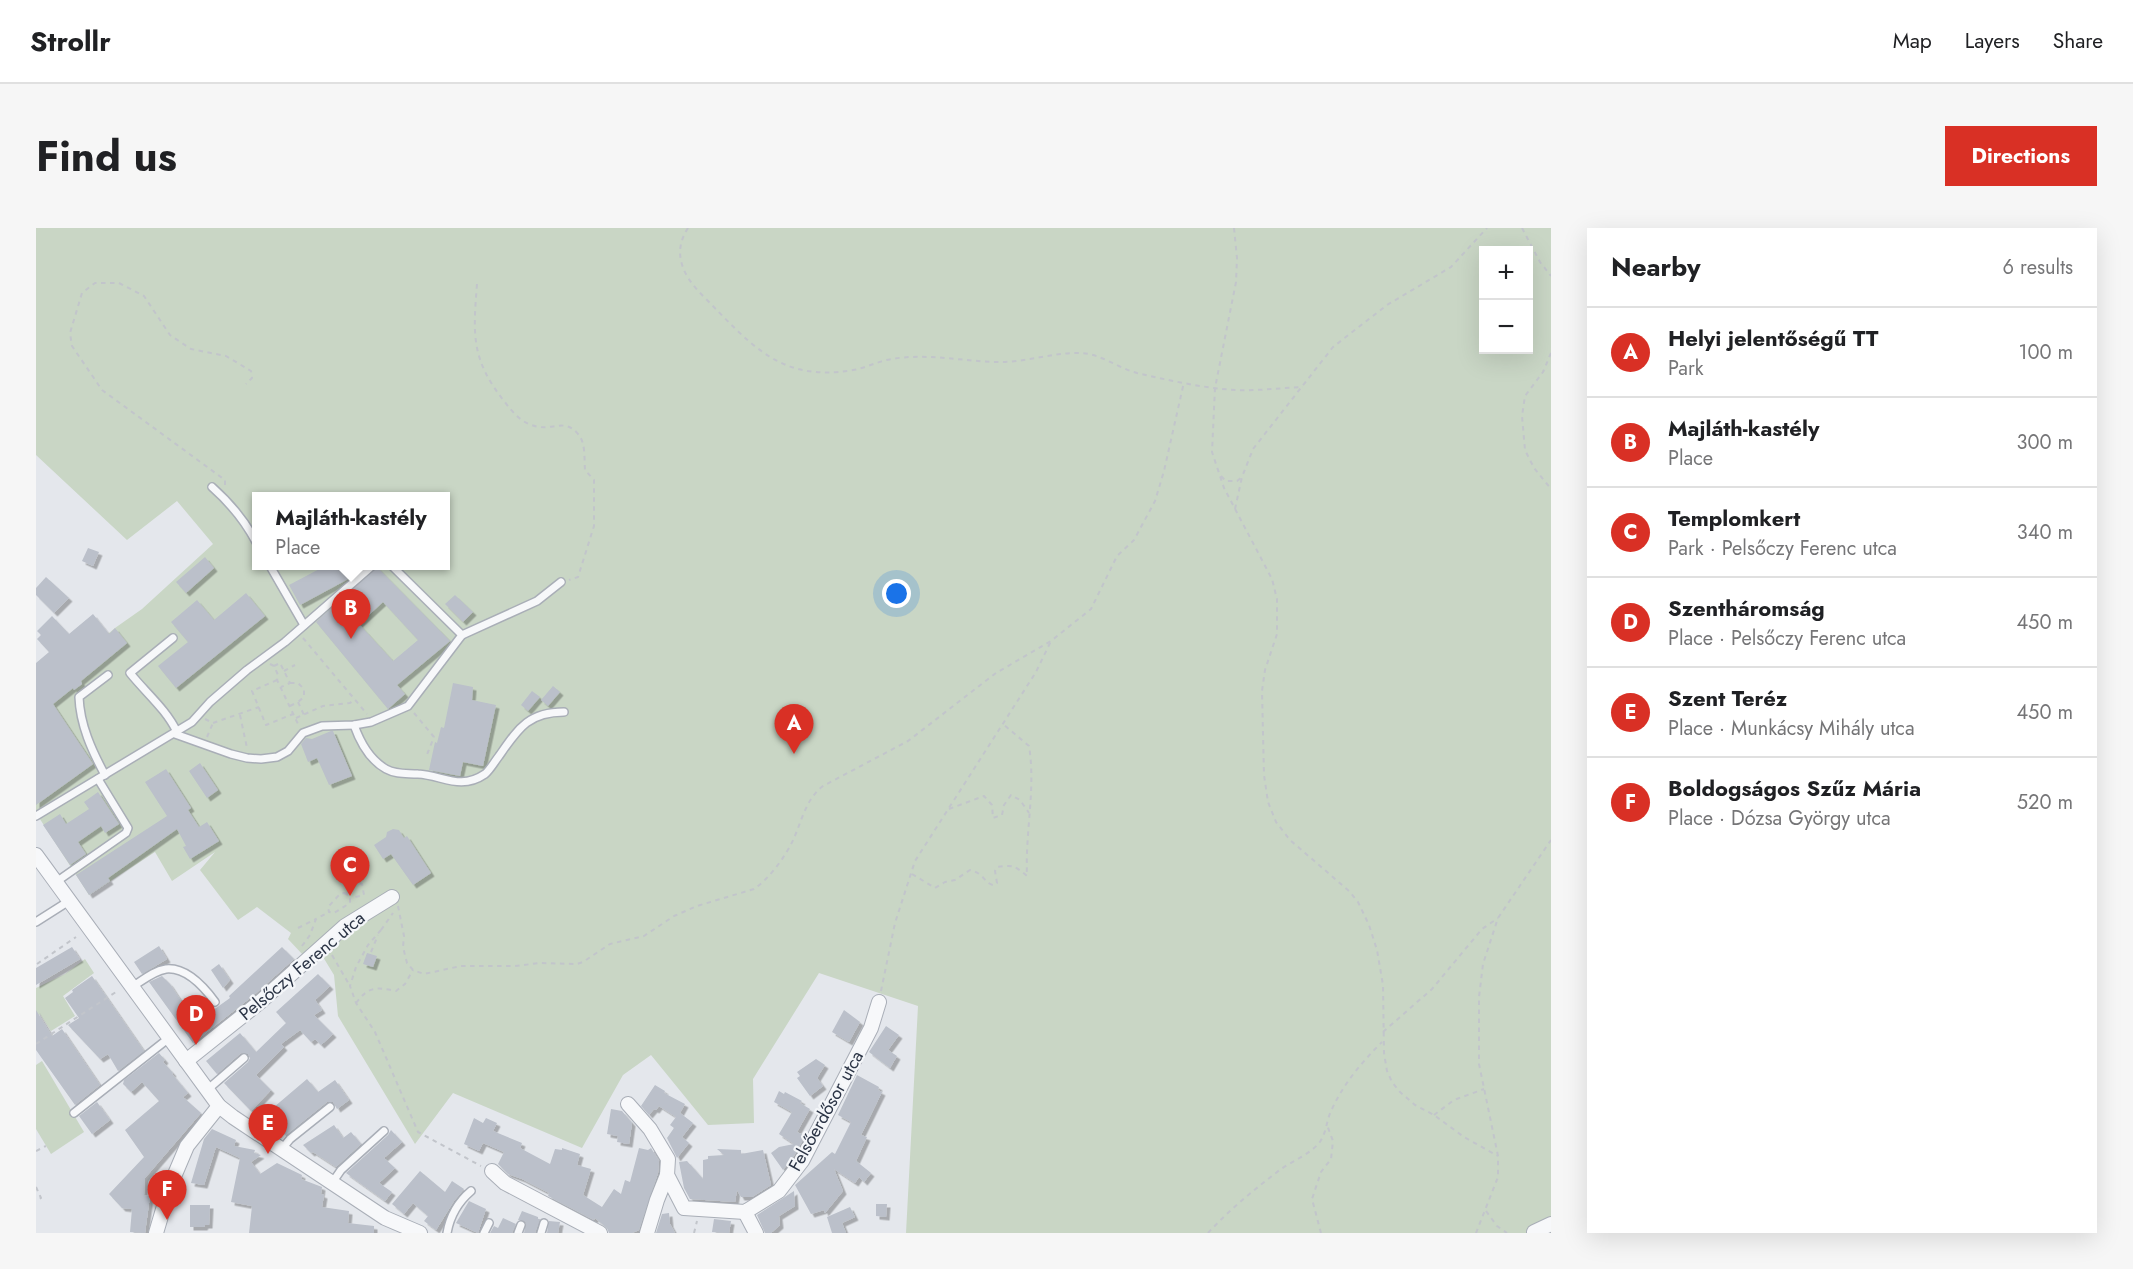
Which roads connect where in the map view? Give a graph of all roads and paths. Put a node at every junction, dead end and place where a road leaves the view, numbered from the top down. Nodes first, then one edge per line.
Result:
1 (688, 228) edge
2 (1234, 228) edge
3 (1487, 228) edge
4 (1522, 228) edge
5 (1551, 276) edge
6 (477, 284) dead end
7 (1551, 353) edge
8 (1184, 382) junction
9 (246, 384) dead end
10 (1303, 387) junction
11 (1215, 388) junction
12 (1220, 475) junction
13 (1242, 477) junction
14 (212, 487) dead end
15 (1551, 489) edge
16 (226, 500) junction
17 (1235, 508) junction
18 (252, 534) edge
19 (272, 570) edge
20 (367, 570) edge
21 (396, 570) edge
22 (561, 582) joint
23 (304, 625) junction
24 (297, 631) junction
25 (462, 635) junction
26 (173, 638) dead end
27 (1051, 641) junction
28 (264, 662) dead end
29 (295, 665) dead end
30 (274, 666) junction
31 (284, 671) junction
32 (108, 675) dead end
33 (277, 680) junction
34 (290, 683) junction
35 (281, 687) junction
36 (355, 699) junction
37 (298, 702) junction
38 (290, 706) junction
39 (408, 706) junction
40 (259, 707) junction
41 (564, 712) dead end
42 (293, 714) junction
43 (240, 715) junction
44 (304, 715) junction
45 (296, 718) junction
46 (218, 722) dead end
47 (371, 722) junction
48 (213, 723) dead end
49 (298, 724) dead end
50 (1003, 724) junction
51 (354, 725) junction
52 (176, 733) junction
53 (204, 744) junction
54 (247, 758) junction
55 (426, 758) dead end
56 (101, 777) junction
57 (948, 809) junction
58 (1029, 813) junction
59 (36, 816) edge
60 (1551, 840) edge
61 (36, 855) edge
62 (911, 874) junction
63 (56, 882) junction
64 (346, 893) junction
65 (351, 898) junction
66 (394, 900) joint
67 (69, 901) junction
68 (400, 911) dead end
69 (329, 912) junction
70 (1498, 918) junction
71 (316, 919) junction
72 (36, 922) edge
73 (298, 928) dead end
74 (381, 930) junction
75 (76, 937) dead end
76 (326, 943) junction
77 (302, 946) dead end
78 (371, 952) dead end
79 (36, 964) edge
80 (413, 970) junction
81 (131, 985) junction
82 (350, 986) junction
83 (200, 1000) dead end
84 (215, 1002) dead end
85 (879, 1002) joint
86 (356, 1003) junction
87 (195, 1004) dead end
88 (1383, 1032) junction
89 (169, 1038) junction
90 (1383, 1042) junction
91 (36, 1044) edge
92 (244, 1058) dead end
93 (186, 1061) junction
94 (1484, 1089) junction
95 (207, 1090) junction
96 (628, 1104) dead end
97 (219, 1106) junction
98 (330, 1107) dead end
99 (74, 1113) dead end
100 (1434, 1115) junction
101 (1327, 1125) junction
102 (384, 1131) dead end
103 (46, 1146) dead end
104 (282, 1149) junction
105 (36, 1151) edge
106 (1498, 1156) junction
107 (487, 1169) joint
108 (667, 1175) junction
109 (332, 1183) junction
110 (36, 1188) edge
111 (471, 1191) dead end
112 (36, 1201) edge
113 (1486, 1211) junction
114 (745, 1212) junction
115 (489, 1223) dead end
116 (544, 1223) dead end
117 (1551, 1224) edge
118 (521, 1225) dead end
119 (1534, 1232) edge
120 (156, 1233) edge
121 (420, 1233) edge
122 (447, 1233) edge
123 (484, 1233) edge
124 (518, 1233) edge
125 (541, 1233) edge
126 (600, 1233) edge
127 (647, 1233) edge
128 (756, 1233) edge
129 (1208, 1233) edge
130 (1321, 1233) edge
131 (1476, 1233) edge
132 (1507, 1233) edge

1 - 8 path
2 - 11 path
3 - 10 path
4 - 5 path
6 - 22 path
7 - 15 path
8 - 11 path
8 - 27 path
9 - 16 path
10 - 11 path
10 - 13 path
11 - 12 path
12 - 13 path
12 - 17 path
13 - 17 path
14 - 16 lane
16 - 18 lane
17 - 88 path
19 - 23 lane
20 - 23 lane
21 - 25 lane
22 - 25 lane
23 - 24 lane
24 - 36 path
24 - 52 lane
25 - 39 lane
26 - 52 lane
27 - 50 path
27 - 80 path
28 - 30 path
29 - 31 path
30 - 31 path
30 - 33 path
31 - 34 path
32 - 56 lane
33 - 35 path
33 - 40 path
34 - 35 path
34 - 37 path
35 - 38 path
36 - 44 path
36 - 47 path
37 - 38 path
37 - 44 path
38 - 42 path
39 - 47 lane
39 - 55 path
40 - 42 path
40 - 43 path
41 - 51 lane
42 - 45 path
43 - 46 path
43 - 54 path
44 - 45 path
45 - 49 path
47 - 51 lane
48 - 53 path
50 - 57 path
50 - 58 path
51 - 54 lane
52 - 53 lane
52 - 56 lane
53 - 54 lane
56 - 59 lane
56 - 63 lane
57 - 58 path
57 - 62 path
58 - 62 path
60 - 70 path
61 - 63 street
62 - 85 path
63 - 67 street
64 - 65 path
64 - 65 path
64 - 69 path
65 - 69 path
66 - 74 path
66 - 76 street, Pelsőczy Ferenc utca
67 - 72 lane
67 - 81 street
68 - 80 path
69 - 71 path
70 - 88 path
70 - 94 path
71 - 73 path
71 - 77 path
74 - 78 path
74 - 82 path
75 - 79 path
76 - 82 path
76 - 93 street, Pelsőczy Ferenc utca
80 - 86 path
81 - 84 lane
81 - 89 street
81 - 91 path
82 - 86 path
83 - 87 path
85 - 114 street, Felsőerdősor utca
86 - 107 path
88 - 90 path
89 - 93 street
89 - 99 lane
90 - 100 path
90 - 101 path
92 - 95 lane
93 - 95 street
94 - 100 path
94 - 106 path
95 - 97 street
96 - 108 street
97 - 104 street
97 - 120 street
98 - 104 lane
100 - 106 path
101 - 129 path
101 - 130 path
102 - 109 lane
103 - 105 path
104 - 109 street
106 - 113 path
107 - 126 street
108 - 114 street
108 - 127 street
109 - 121 street
110 - 112 path
111 - 122 lane
113 - 131 path
113 - 132 path
114 - 128 street
115 - 123 lane
116 - 125 lane
117 - 119 street
118 - 124 lane

